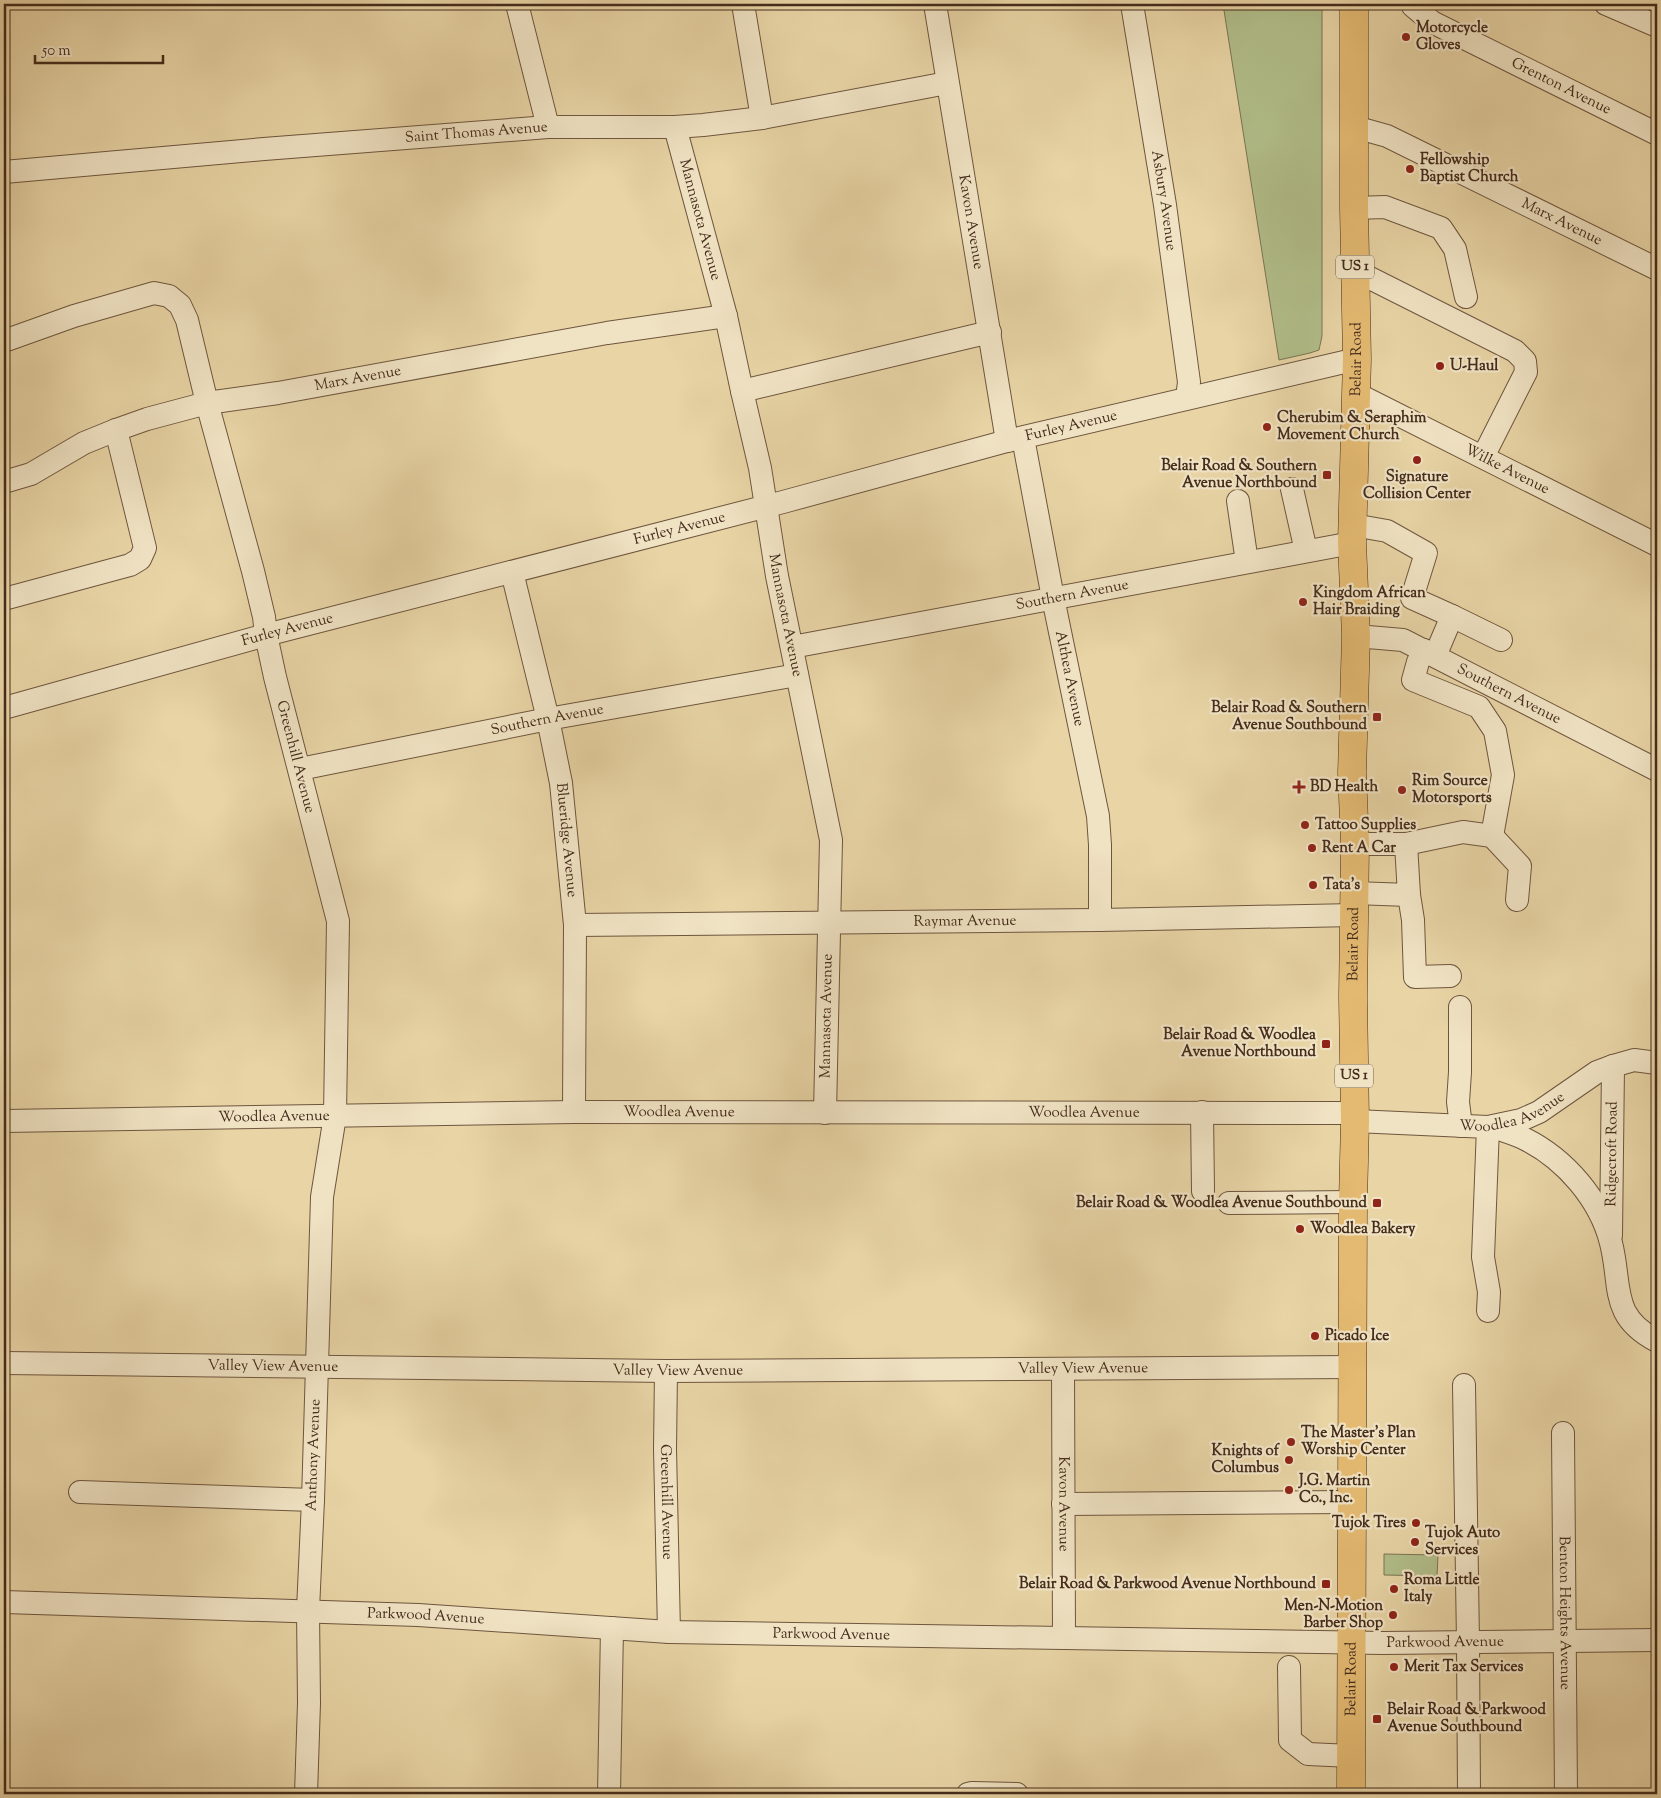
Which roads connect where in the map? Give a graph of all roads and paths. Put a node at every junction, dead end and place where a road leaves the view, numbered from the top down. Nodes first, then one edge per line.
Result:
1 (517, 4) edge
2 (743, 4) edge
3 (935, 4) edge
4 (1132, 4) edge
5 (1354, 4) edge
6 (1412, 4) edge
7 (1606, 4) edge
8 (1657, 26) edge
9 (947, 83) junction
10 (762, 118) junction
11 (548, 127) junction
12 (676, 127) junction
13 (1355, 127) junction
14 (1657, 134) edge
15 (4, 172) edge
16 (1354, 208) junction
17 (1657, 269) edge
18 (1356, 270) junction
19 (1466, 297) dead end
20 (726, 316) junction
21 (990, 332) junction
22 (4, 341) edge
23 (1357, 359) junction
24 (742, 391) junction
25 (1357, 394) junction
26 (1187, 398) junction
27 (207, 403) junction
28 (116, 430) junction
29 (1015, 440) junction
30 (1483, 457) junction
31 (4, 482) edge
32 (1292, 489) dead end
33 (1238, 501) dead end
34 (766, 506) junction
35 (1352, 534) junction
36 (1657, 545) edge
37 (1306, 551) junction
38 (1247, 562) junction
39 (512, 572) junction
40 (1053, 598) junction
41 (4, 599) edge
42 (1452, 616) junction
43 (266, 635) junction
44 (1356, 636) junction
45 (1501, 640) dead end
46 (792, 647) junction
47 (1429, 653) junction
48 (797, 675) junction
49 (1486, 682) junction
50 (1478, 707) junction
51 (4, 708) edge
52 (548, 719) junction
53 (300, 769) junction
54 (1657, 770) edge
55 (1492, 836) junction
56 (1355, 844) junction
57 (1406, 844) junction
58 (1409, 895) junction
59 (1517, 900) dead end
60 (1354, 904) junction
61 (1100, 920) junction
62 (828, 922) junction
63 (575, 925) junction
64 (1450, 976) dead end
65 (1460, 1007) dead end
66 (1657, 1063) edge
67 (1613, 1066) junction
68 (574, 1112) junction
69 (1202, 1112) junction
70 (825, 1113) junction
71 (335, 1116) junction
72 (1355, 1117) junction
73 (4, 1120) edge
74 (1461, 1126) junction
75 (1491, 1127) junction
76 (1203, 1191) dead end
77 (1353, 1202) junction
78 (1229, 1203) dead end
79 (1611, 1242) junction
80 (1488, 1311) dead end
81 (1657, 1341) edge
82 (4, 1363) edge
83 (317, 1366) junction
84 (1352, 1367) junction
85 (1063, 1369) junction
86 (666, 1371) junction
87 (1464, 1385) dead end
88 (1563, 1433) dead end
89 (80, 1492) dead end
90 (313, 1500) junction
91 (1352, 1502) junction
92 (1063, 1504) junction
93 (4, 1602) edge
94 (308, 1610) junction
95 (612, 1628) junction
96 (669, 1632) junction
97 (1064, 1638) junction
98 (1565, 1640) junction
99 (1657, 1640) edge
100 (1352, 1642) junction
101 (1468, 1642) junction
102 (1289, 1667) dead end
103 (1352, 1756) junction
104 (306, 1794) edge
105 (609, 1794) edge
106 (968, 1794) edge
107 (1017, 1794) edge
108 (1030, 1794) edge
109 (1351, 1794) edge
110 (1468, 1794) edge
111 (1566, 1794) edge

1 - 11 street
2 - 10 street
3 - 9 street, Kavon Avenue
4 - 26 street, Asbury Avenue
5 - 13 main road, Belair Road / US 1
6 - 14 street, Grenton Avenue
7 - 8 street
9 - 10 street, Saint Thomas Avenue
9 - 21 street, Kavon Avenue
10 - 12 street, Saint Thomas Avenue
11 - 12 street, Saint Thomas Avenue
11 - 15 street, Saint Thomas Avenue
12 - 20 street, Mannasota Avenue
13 - 16 main road, Belair Road / US 1
13 - 17 street, Marx Avenue
16 - 18 main road, Belair Road / US 1
16 - 19 street
18 - 23 main road, Belair Road / US 1
18 - 30 street
20 - 24 street, Mannasota Avenue
20 - 27 street, Marx Avenue
21 - 24 street
21 - 29 street, Kavon Avenue
22 - 27 street, Greenhill Avenue
23 - 25 main road, Belair Road / US 1
23 - 26 street, Furley Avenue
24 - 34 street, Mannasota Avenue
25 - 30 street, Wilke Avenue
25 - 35 main road, Belair Road / US 1
26 - 29 street, Furley Avenue
27 - 28 street, Marx Avenue
27 - 43 street, Greenhill Avenue
28 - 31 street, Marx Avenue
28 - 41 street
29 - 34 street, Furley Avenue
29 - 40 street, Althea Avenue
30 - 36 street, Wilke Avenue
32 - 37 street
33 - 38 street
34 - 39 street, Furley Avenue
34 - 46 street, Mannasota Avenue
35 - 37 street, Southern Avenue
35 - 42 street, Southern Avenue
35 - 44 main road, Belair Road / US 1
37 - 38 street, Southern Avenue
38 - 40 street, Southern Avenue
39 - 43 street, Furley Avenue
39 - 52 street, Blueridge Avenue
40 - 46 street, Southern Avenue
40 - 61 street, Althea Avenue
42 - 45 street
42 - 47 street
43 - 51 street, Furley Avenue
43 - 53 street, Greenhill Avenue
44 - 47 street, Southern Avenue
44 - 56 main road, Belair Road / US 1
46 - 48 street, Mannasota Avenue
47 - 49 street, Southern Avenue
47 - 50 street
48 - 52 street, Southern Avenue
48 - 62 street, Mannasota Avenue
49 - 50 street
49 - 54 street, Southern Avenue
50 - 55 street
52 - 53 street, Southern Avenue
52 - 63 street, Blueridge Avenue
53 - 71 street, Greenhill Avenue
55 - 57 street
55 - 59 street
56 - 57 street
56 - 60 main road, Belair Road / US 1
57 - 58 street
58 - 60 street, Raymar Avenue
58 - 64 street
60 - 61 street, Raymar Avenue
60 - 72 main road, Belair Road / US 1
61 - 62 street, Raymar Avenue
62 - 63 street, Raymar Avenue
62 - 70 street, Mannasota Avenue
63 - 68 street, Blueridge Avenue
65 - 74 street
66 - 67 street, Woodlea Avenue
67 - 75 street, Woodlea Avenue
67 - 79 street, Ridgecroft Road
68 - 70 street, Woodlea Avenue
68 - 71 street, Woodlea Avenue
69 - 70 street, Woodlea Avenue
69 - 72 street, Woodlea Avenue
69 - 76 street
71 - 73 street, Woodlea Avenue
71 - 83 street, Anthony Avenue
72 - 74 street, Woodlea Avenue
72 - 77 main road, Belair Road / US 1
74 - 75 street, Woodlea Avenue
75 - 79 street, Ridgecroft Road
75 - 80 street
77 - 78 street
77 - 84 main road, Belair Road / US 1
79 - 81 street, Ridgecroft Road
82 - 83 street, Valley View Avenue
83 - 86 street, Valley View Avenue
83 - 90 street, Anthony Avenue
84 - 85 street, Valley View Avenue
84 - 91 main road, Belair Road / US 1
85 - 86 street, Valley View Avenue
85 - 92 street, Kavon Avenue
86 - 96 street, Greenhill Avenue
87 - 101 street
88 - 98 street, Benton Heights Avenue
89 - 90 street
90 - 94 street, Anthony Avenue
91 - 92 street
91 - 100 main road, Belair Road / US 1
92 - 97 street, Kavon Avenue
93 - 94 street, Parkwood Avenue
94 - 95 street, Parkwood Avenue
94 - 104 street, Anthony Avenue
95 - 96 street, Parkwood Avenue
95 - 105 street
96 - 97 street, Parkwood Avenue
97 - 100 street, Parkwood Avenue
98 - 99 street, Parkwood Avenue
98 - 101 street, Parkwood Avenue
98 - 111 street, Benton Heights Avenue
100 - 101 street, Parkwood Avenue
100 - 103 main road, Belair Road / US 1
101 - 110 street
102 - 103 street
103 - 109 main road, Belair Road / US 1
106 - 107 street
107 - 108 street

